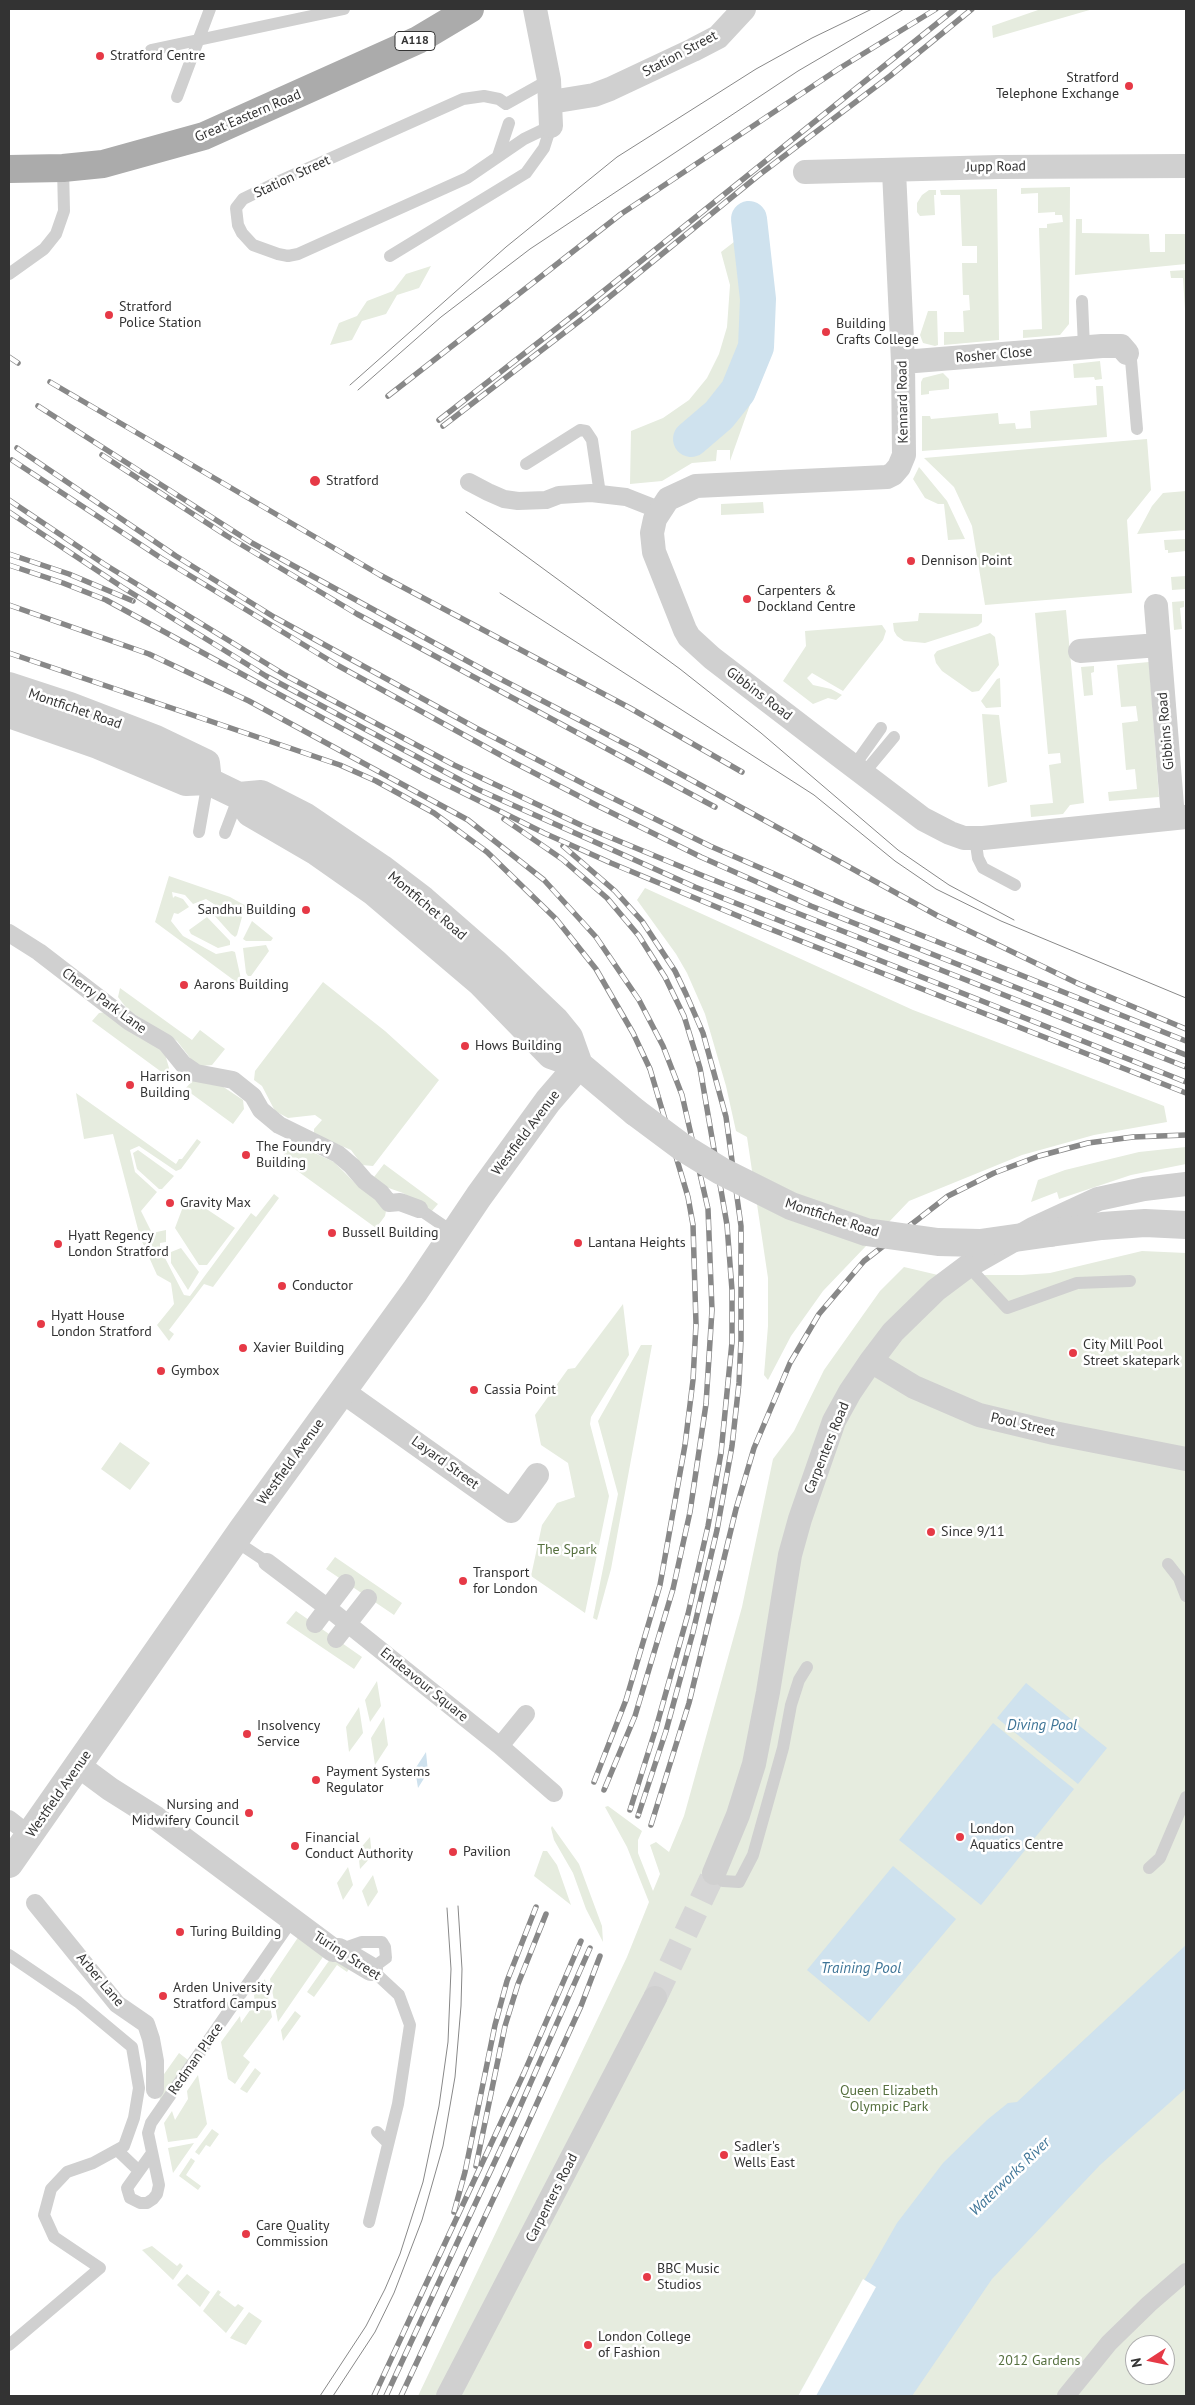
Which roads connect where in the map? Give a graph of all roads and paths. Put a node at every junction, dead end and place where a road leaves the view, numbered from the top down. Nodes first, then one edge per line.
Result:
1 (210, 9) edge
2 (344, 9) edge
3 (470, 9) edge
4 (535, 9) edge
5 (744, 9) edge
6 (151, 50) dead end
7 (550, 91) junction
8 (177, 97) dead end
9 (509, 123) dead end
10 (551, 126) junction
11 (497, 158) junction
12 (1186, 166) edge
13 (62, 168) junction
14 (9, 169) edge
15 (894, 170) junction
16 (805, 172) dead end
17 (390, 256) dead end
18 (9, 274) edge
19 (1082, 301) dead end
20 (1084, 347) junction
21 (1127, 353) joint
22 (903, 362) junction
23 (1137, 429) dead end
24 (526, 464) dead end
25 (469, 482) dead end
26 (600, 494) junction
27 (659, 510) junction
28 (1156, 606) dead end
29 (1159, 645) junction
30 (1080, 651) dead end
31 (9, 686) edge
32 (9, 714) edge
33 (881, 728) dead end
34 (894, 737) dead end
35 (859, 769) junction
36 (208, 781) junction
37 (239, 796) junction
38 (1180, 818) edge
39 (198, 832) dead end
40 (225, 833) dead end
41 (975, 838) junction
42 (1015, 885) dead end
43 (9, 933) edge
44 (579, 1065) junction
45 (1186, 1184) edge
46 (419, 1209) joint
47 (1186, 1225) edge
48 (454, 1233) junction
49 (968, 1266) junction
50 (1130, 1281) dead end
51 (871, 1360) junction
52 (342, 1391) junction
53 (1186, 1459) edge
54 (537, 1475) dead end
55 (234, 1540) junction
56 (267, 1562) joint
57 (1168, 1564) dead end
58 (346, 1583) dead end
59 (1186, 1596) edge
60 (368, 1598) dead end
61 (328, 1608) junction
62 (315, 1624) dead end
63 (348, 1624) junction
64 (336, 1639) dead end
65 (808, 1668) dead end
66 (526, 1714) dead end
67 (500, 1746) junction
68 (79, 1766) junction
69 (554, 1793) dead end
70 (1186, 1797) edge
71 (9, 1864) edge
72 (1149, 1868) dead end
73 (718, 1877) joint
74 (35, 1903) dead end
75 (292, 1920) junction
76 (9, 1955) edge
77 (371, 1969) joint
78 (655, 1998) tunnel mouth
79 (155, 2090) dead end
80 (378, 2132) dead end
81 (388, 2143) junction
82 (117, 2150) junction
83 (152, 2153) junction
84 (139, 2171) junction
85 (359, 2212) dead end
86 (1186, 2272) edge
87 (9, 2345) edge
88 (448, 2396) edge
89 (1066, 2396) edge

1 - 8 lane
2 - 6 lane, bridge
3 - 13 main road, Great Eastern Road / A118
4 - 7 street
5 - 7 street, Station Street
7 - 10 street
7 - 11 lane, Station Street
9 - 11 lane
10 - 11 lane, Station Street
10 - 17 lane
12 - 15 street, Jupp Road
13 - 14 main road, Great Eastern Road / A118
13 - 18 lane
15 - 16 street, Jupp Road
15 - 22 street, Kennard Road
19 - 20 lane
20 - 21 street, Rosher Close
20 - 22 street, Rosher Close
21 - 23 lane, Rosher Close
22 - 27 street, Kennard Road
24 - 26 lane
25 - 26 street
26 - 27 street
27 - 35 street, Gibbins Road
28 - 29 street, Gibbins Road
29 - 30 street
29 - 38 street, Gibbins Road
31 - 36 street, Montfichet Road
32 - 36 street, Montfichet Road
33 - 35 lane
34 - 35 lane
35 - 41 street, Gibbins Road
36 - 37 street, Montfichet Road
36 - 39 lane
37 - 40 lane
37 - 44 street, Montfichet Road
38 - 41 street, Gibbins Road
41 - 42 lane
43 - 46 street, Cherry Park Lane
44 - 47 street, Montfichet Road, bridge
44 - 48 street, Westfield Avenue
45 - 49 street, Carpenters Road
46 - 48 lane
48 - 52 street, Westfield Avenue
49 - 50 lane
49 - 51 street, Carpenters Road
51 - 53 street, Pool Street
51 - 73 street, Carpenters Road
52 - 54 street, Layard Street
52 - 55 street, Westfield Avenue
55 - 56 lane
55 - 68 street, Westfield Avenue
56 - 61 street, Endeavour Square
57 - 59 lane
58 - 61 street
60 - 63 street
61 - 62 street
61 - 63 street, Endeavour Square
63 - 64 street
63 - 67 street, Endeavour Square
65 - 73 lane
66 - 67 street
67 - 69 street, Endeavour Square
68 - 71 street, Westfield Avenue
68 - 75 street, Turing Street
70 - 72 lane
74 - 79 street, Arber Lane
75 - 77 street, Turing Street
75 - 83 lane, Redman Place
76 - 82 lane
77 - 81 lane, Turing Street
78 - 88 street, Carpenters Road
80 - 81 lane
81 - 85 lane, Turing Street
82 - 84 lane
82 - 87 lane
83 - 84 lane, Redman Place
83 - 84 lane, Redman Place
86 - 89 street

